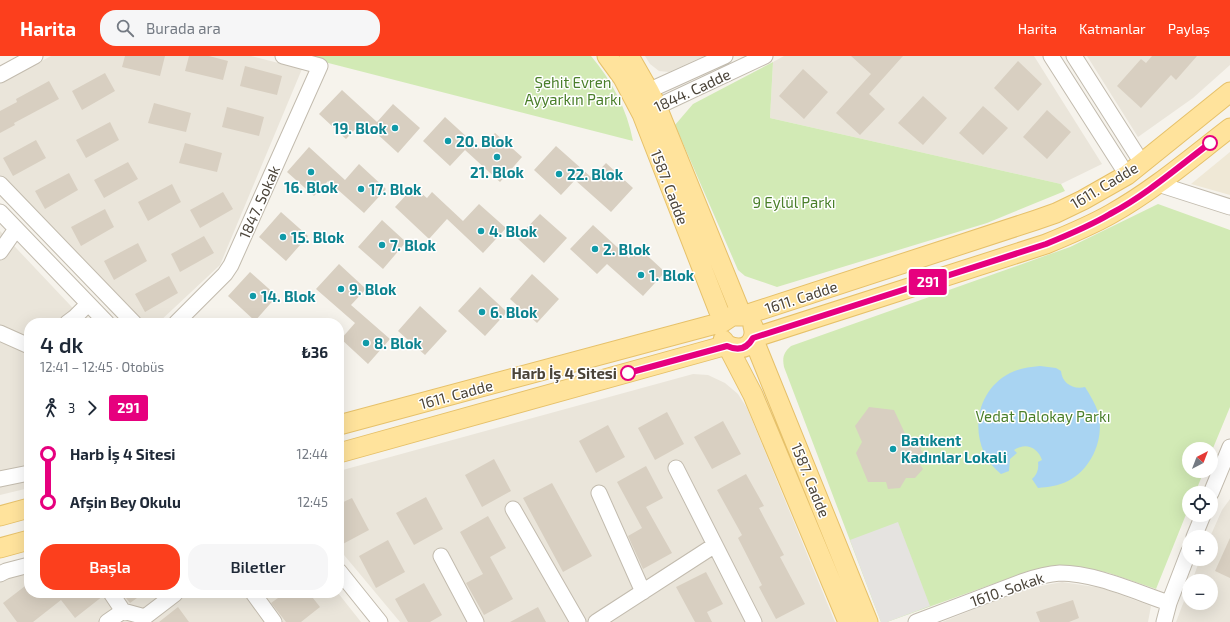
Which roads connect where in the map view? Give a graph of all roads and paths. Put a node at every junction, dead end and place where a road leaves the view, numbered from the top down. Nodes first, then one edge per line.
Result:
1 (35, 56) edge
2 (283, 56) edge
3 (607, 56) edge
4 (629, 56) edge
5 (725, 56) edge
6 (765, 56) edge
7 (1052, 56) edge
8 (1074, 56) edge
9 (0, 76) edge
10 (1230, 92) edge
11 (645, 102) junction
12 (1230, 128) edge
13 (1142, 163) junction
14 (1127, 175) junction
15 (0, 184) edge
16 (1158, 184) junction
17 (1230, 207) edge
18 (0, 212) edge
19 (16, 229) junction
20 (0, 252) edge
21 (88, 304) junction
22 (742, 316) junction
23 (74, 318) edge
24 (102, 318) edge
25 (129, 318) edge
26 (181, 318) edge
27 (724, 322) junction
28 (0, 333) edge
29 (753, 338) junction
30 (24, 344) edge
31 (727, 346) junction
32 (344, 424) edge
33 (1230, 447) edge
34 (344, 452) edge
35 (676, 468) dead end
36 (24, 474) edge
37 (1230, 478) edge
38 (0, 479) edge
39 (1214, 486) edge
40 (1218, 488) edge
41 (599, 492) dead end
42 (513, 508) dead end
43 (24, 509) edge
44 (0, 516) edge
45 (24, 541) edge
46 (715, 545) junction
47 (0, 548) edge
48 (442, 556) dead end
49 (1183, 566) edge
50 (24, 567) edge
51 (0, 574) edge
52 (344, 577) edge
53 (643, 592) junction
54 (114, 598) edge
55 (170, 598) edge
56 (258, 598) edge
57 (1169, 603) junction
58 (123, 611) junction
59 (107, 622) edge
60 (274, 622) edge
61 (380, 622) edge
62 (476, 622) edge
63 (578, 622) edge
64 (596, 622) edge
65 (754, 622) edge
66 (848, 622) edge
67 (868, 622) edge
68 (916, 622) edge
69 (1164, 622) edge

1 - 9 street
2 - 26 street, 1847. Sokak
3 - 11 main road, 1587. Cadde
4 - 11 main road, 1587. Cadde
5 - 11 street, 1844. Cadde
6 - 11 street, 1844. Cadde
7 - 14 street
8 - 13 street
10 - 13 main road, 1611. Cadde
11 - 22 main road, 1587. Cadde
11 - 27 main road, 1587. Cadde
12 - 16 main road, 1611. Cadde
13 - 14 main road, 1611. Cadde
14 - 22 main road, 1611. Cadde
15 - 25 street
16 - 17 street
16 - 29 main road, 1611. Cadde
18 - 19 street
19 - 20 street
19 - 21 street
21 - 23 street
21 - 24 street
22 - 27 main road, 1611. Cadde
22 - 29 main road
27 - 31 main road
27 - 32 main road, 1611. Cadde
28 - 30 street
29 - 31 main road, 1611. Cadde
29 - 67 main road, 1587. Cadde
31 - 34 main road, 1611. Cadde
31 - 66 main road, 1587. Cadde
33 - 39 street
35 - 46 street
36 - 38 street
37 - 40 street
41 - 53 street
42 - 63 street
43 - 44 main road
45 - 47 main road
46 - 53 street
46 - 65 street
48 - 62 street
49 - 57 street
50 - 51 street
52 - 61 street
53 - 64 street
54 - 58 street
55 - 58 street
56 - 60 street
57 - 68 street, 1610. Sokak
57 - 69 street
58 - 59 street

